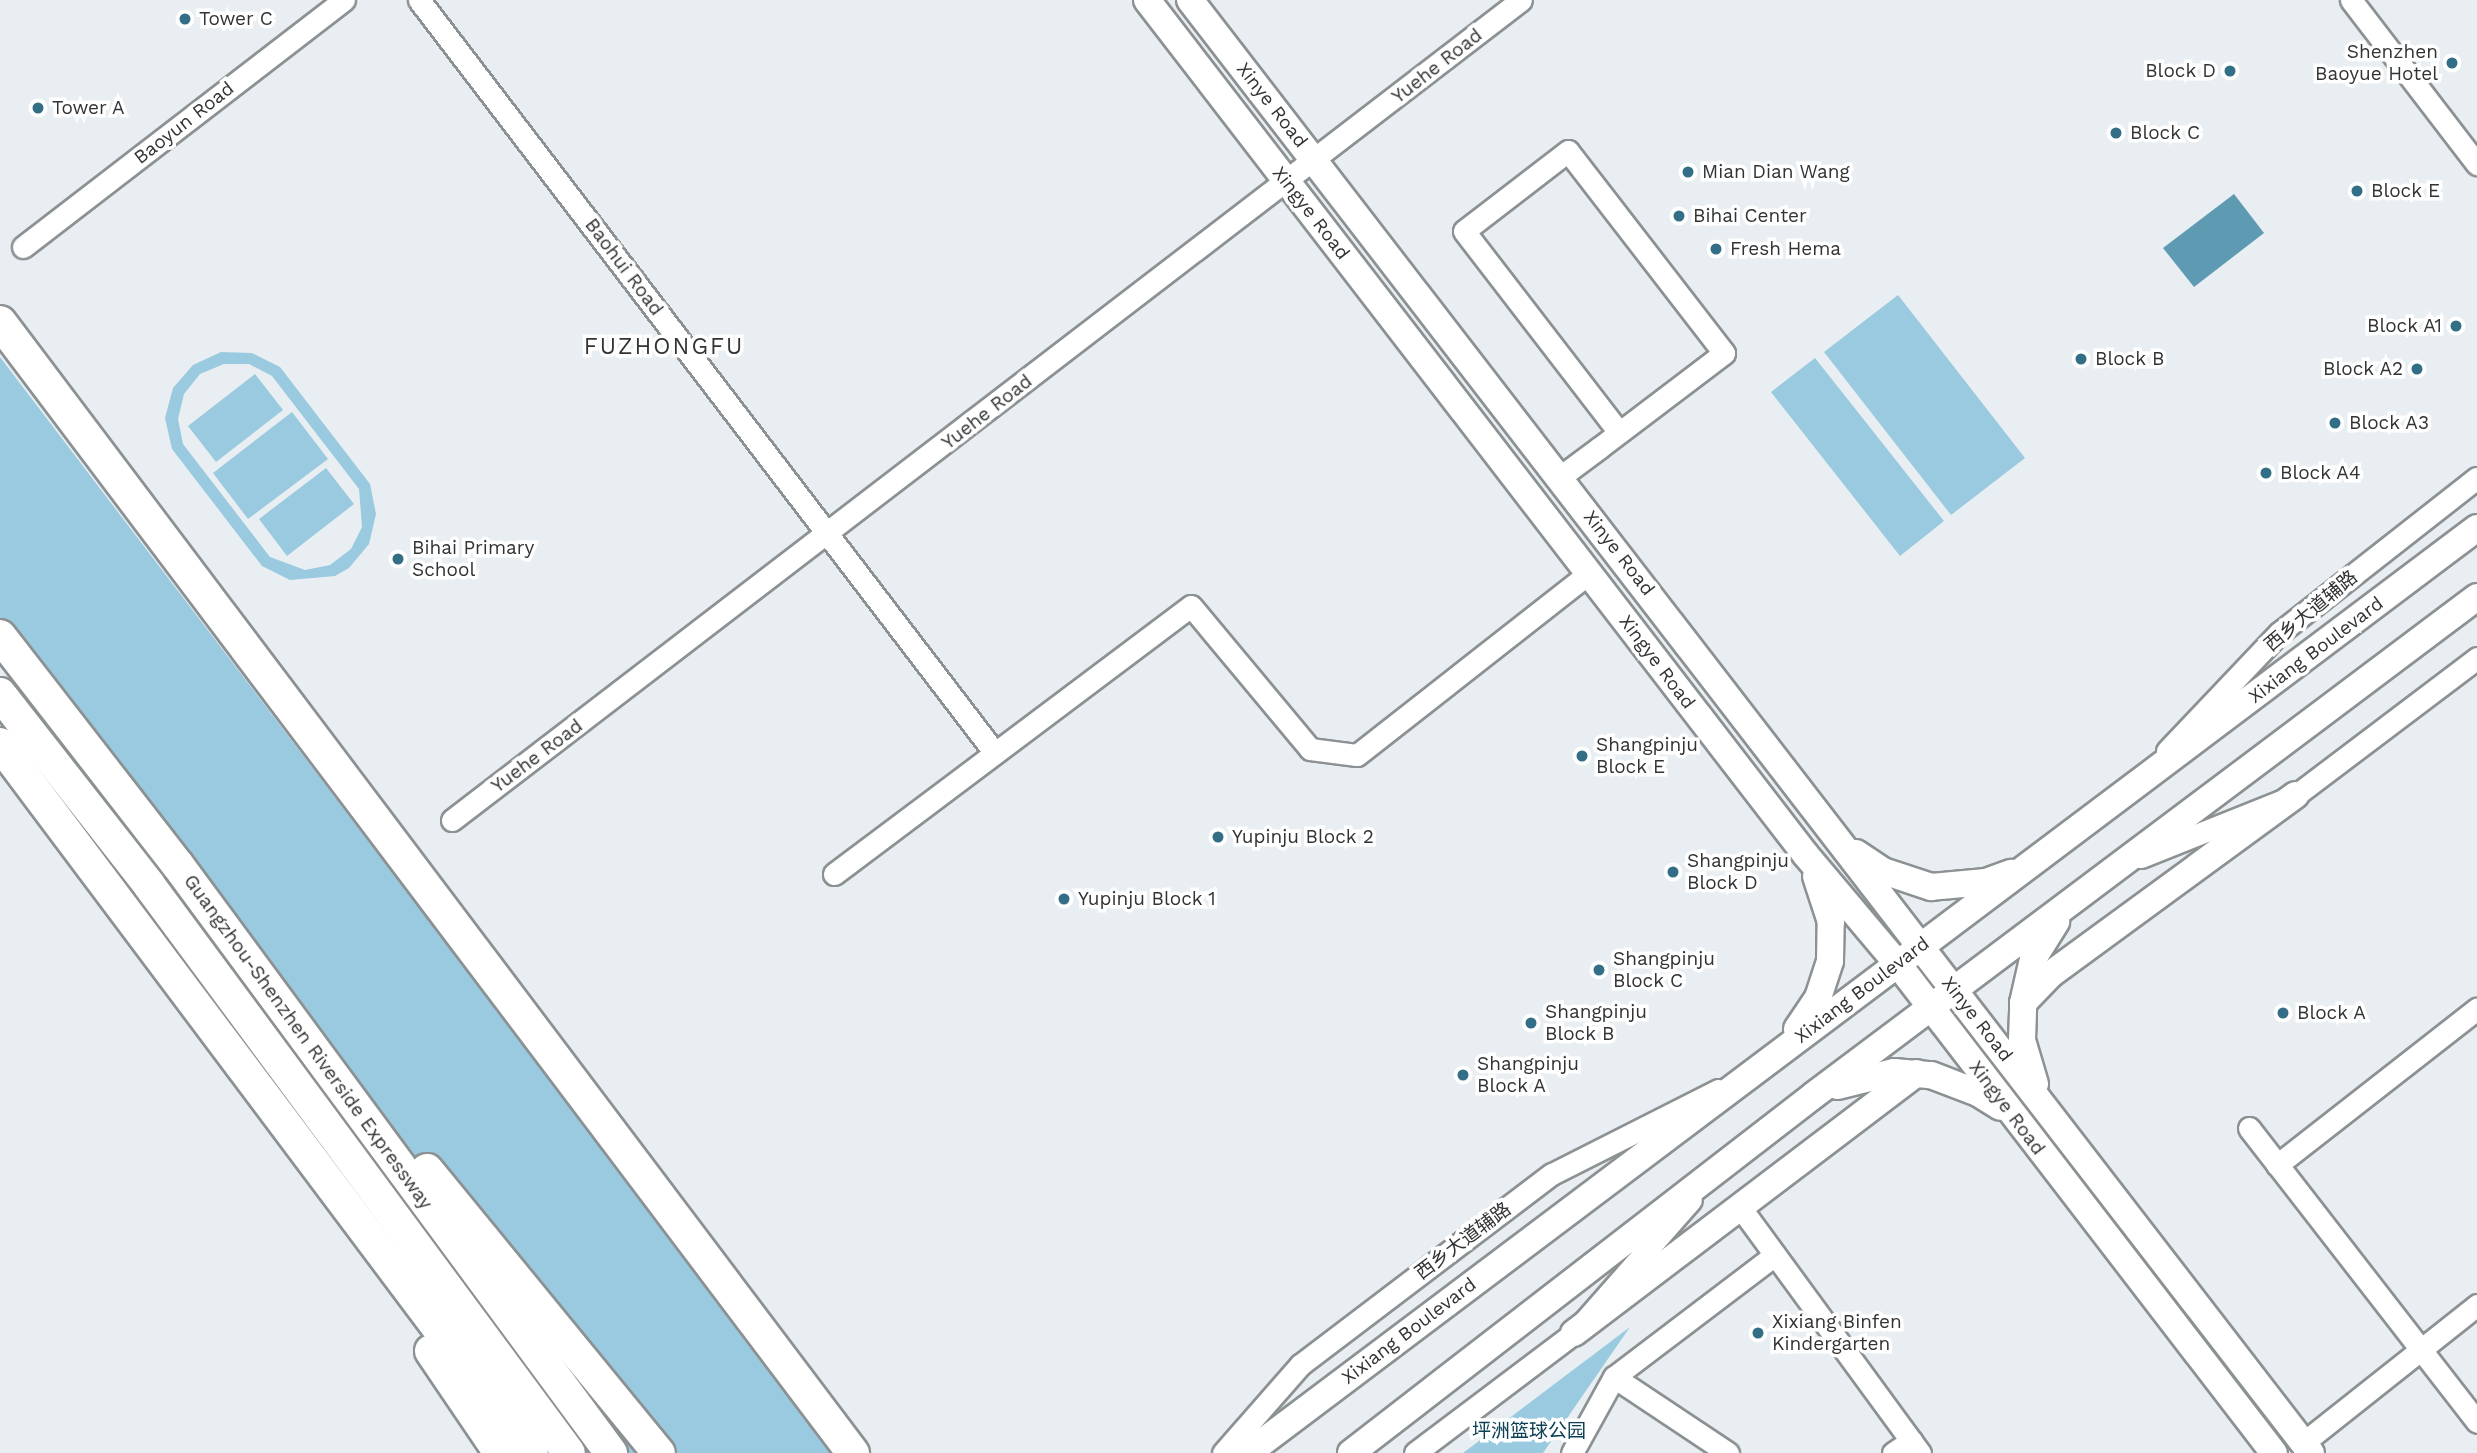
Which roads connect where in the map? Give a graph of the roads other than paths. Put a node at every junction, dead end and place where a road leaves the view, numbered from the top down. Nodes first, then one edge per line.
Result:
1 (344, 0) edge
2 (419, 0) edge
3 (1147, 0) edge
4 (1190, 0) edge
5 (1521, 0) edge
6 (2351, 0) edge
7 (1315, 160) junction
8 (2477, 164) edge
9 (1287, 182) junction
10 (23, 247) dead end
11 (0, 321) edge
12 (1619, 432) junction
13 (1560, 477) junction
14 (2477, 478) edge
15 (2477, 528) edge
16 (828, 534) junction
17 (1589, 573) junction
18 (2477, 597) edge
19 (0, 636) edge
20 (2477, 658) edge
21 (0, 694) edge
22 (0, 744) edge
23 (995, 753) junction
24 (2130, 790) junction
25 (2296, 795) junction
26 (452, 820) dead end
27 (1835, 834) junction
28 (1806, 855) junction
29 (177, 864) junction
30 (2032, 865) junction
31 (2120, 866) junction
32 (834, 874) dead end
33 (2077, 898) junction
34 (122, 903) junction
35 (1921, 946) junction
36 (1897, 963) junction
37 (1955, 991) junction
38 (2023, 1003) junction
39 (1931, 1009) junction
40 (2477, 1009) edge
41 (1779, 1052) junction
42 (1916, 1073) junction
43 (1740, 1081) junction
44 (1814, 1096) junction
45 (2045, 1108) junction
46 (2016, 1121) junction
47 (2249, 1128) dead end
48 (2277, 1165) junction
49 (1712, 1176) junction
50 (1740, 1207) junction
51 (1775, 1255) junction
52 (2477, 1305) edge
53 (1574, 1333) junction
54 (2421, 1349) junction
55 (1614, 1377) junction
56 (2477, 1422) edge
57 (2307, 1448) edge
58 (1908, 1449) edge
59 (500, 1453) edge
60 (532, 1453) edge
61 (569, 1453) edge
62 (611, 1453) edge
63 (659, 1453) edge
64 (853, 1453) edge
65 (1223, 1453) edge
66 (1248, 1453) edge
67 (1351, 1453) edge
68 (1415, 1453) edge
69 (1572, 1453) edge
70 (1728, 1453) edge
71 (2274, 1453) edge

1 - 10 street, Baoyun Road
2 - 16 street, Baohui Road
3 - 9 main road, Xingye Road
4 - 7 main road, Xinye Road
5 - 7 street, Yuehe Road
6 - 8 street
7 - 9 street, Yuehe Road
7 - 13 main road, Xinye Road
9 - 16 street, Yuehe Road
9 - 17 main road, Xingye Road
11 - 64 highway
12 - 12 street
12 - 13 street
13 - 27 main road, Xinye Road
14 - 24 street, 西乡大道辅路
15 - 24 main road, Xixiang Boulevard
16 - 23 street, Baohui Road
16 - 26 street, Yuehe Road
17 - 23 street
17 - 28 main road, Xingye Road
18 - 31 main road
19 - 29 highway, Guangzhou-Shenzhen Riverside Expressway
20 - 25 street
21 - 61 highway
22 - 34 highway
23 - 32 street
24 - 30 main road, Xixiang Boulevard
25 - 31 street
25 - 38 main road
27 - 30 main road
27 - 35 main road, Xinye Road
28 - 36 main road, Xingye Road
28 - 41 main road
29 - 62 highway, Guangzhou-Shenzhen Riverside Expressway
29 - 63 highway
30 - 35 main road, Xixiang Boulevard
31 - 33 main road
33 - 37 main road
33 - 38 main road
34 - 59 highway
34 - 60 highway
35 - 36 main road, Xixiang Boulevard
35 - 37 main road, Xinye Road
36 - 39 main road, Xingye Road
36 - 41 main road, Xixiang Boulevard
37 - 39 main road
37 - 45 main road, Xinye Road
38 - 45 main road
39 - 44 main road
39 - 46 main road, Xingye Road
40 - 48 street
41 - 43 main road, Xixiang Boulevard
42 - 44 main road
42 - 46 main road
42 - 50 main road
43 - 65 street, 西乡大道辅路
43 - 66 main road, Xixiang Boulevard
44 - 49 main road
45 - 57 main road, Xingye Road
46 - 71 main road, Xingye Road
47 - 48 street
48 - 54 street
49 - 53 street
49 - 67 main road
50 - 51 street
50 - 53 main road
51 - 55 street
51 - 58 street
52 - 54 street
53 - 68 street
54 - 56 street
54 - 57 street
55 - 69 street
55 - 70 street

